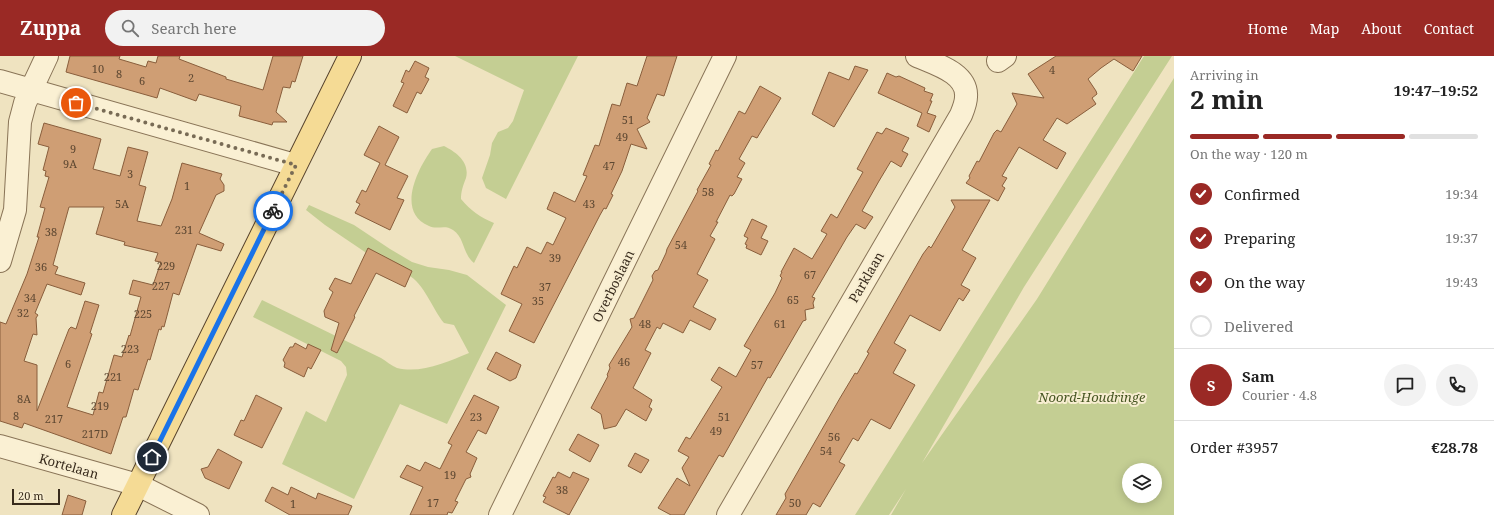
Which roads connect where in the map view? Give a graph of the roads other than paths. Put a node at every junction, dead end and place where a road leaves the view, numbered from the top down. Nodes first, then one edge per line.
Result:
1 (46, 56) edge
2 (350, 56) edge
3 (725, 56) edge
4 (917, 56) edge
5 (0, 81) edge
6 (28, 96) junction
7 (296, 165) junction
8 (0, 261) edge
9 (0, 446) edge
10 (138, 485) junction
11 (123, 515) edge
12 (198, 515) edge
13 (500, 515) edge
14 (728, 515) edge

1 - 6 street
2 - 7 main road
3 - 13 street, Overboslaan
4 - 14 street, Parklaan
5 - 6 street
6 - 7 street
6 - 8 street
7 - 10 main road
9 - 10 street, Kortelaan
10 - 11 main road
10 - 12 street, Kortelaan

